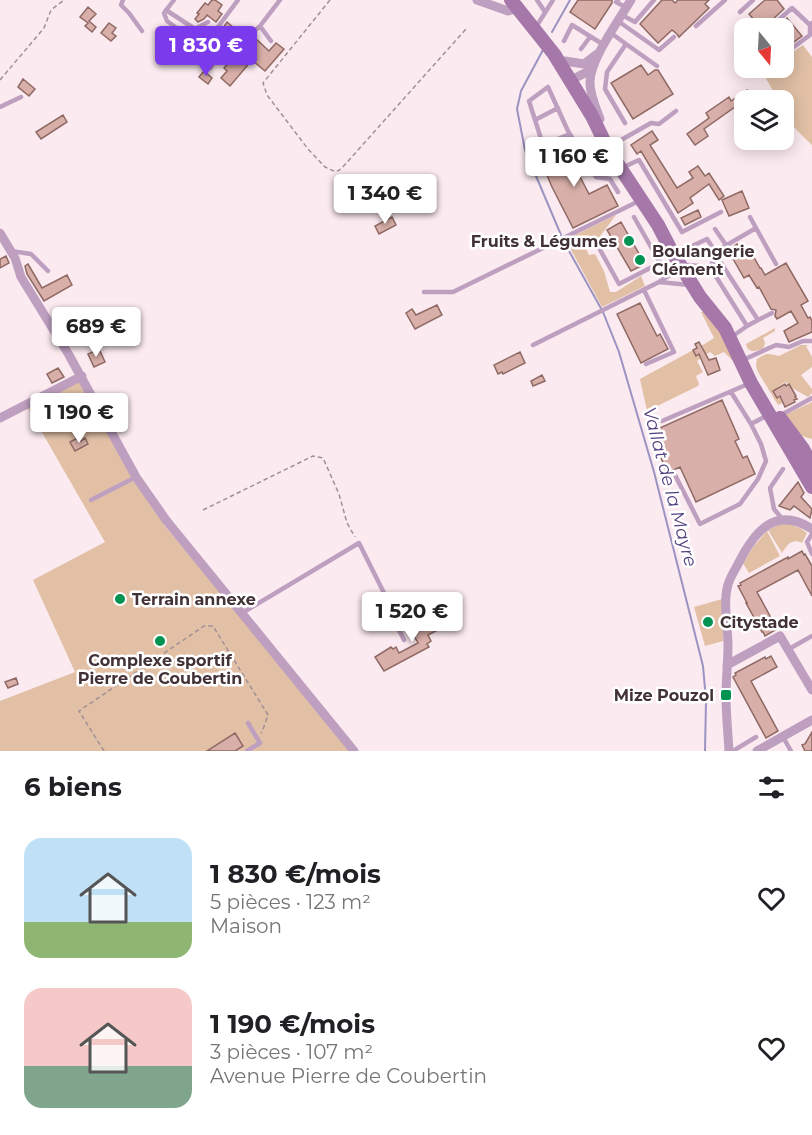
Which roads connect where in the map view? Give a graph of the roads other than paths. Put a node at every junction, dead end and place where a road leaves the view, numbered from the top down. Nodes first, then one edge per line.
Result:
1 (123, 0) edge
2 (174, 0) edge
3 (238, 0) edge
4 (280, 0) edge
5 (477, 0) edge
6 (537, 0) edge
7 (553, 0) edge
8 (618, 0) edge
9 (654, 0) edge
10 (725, 0) edge
11 (753, 0) edge
12 (517, 3) edge
13 (166, 10) junction
14 (625, 11) edge
15 (740, 12) dead end
16 (781, 18) edge
17 (208, 22) dead end
18 (539, 22) junction
19 (811, 24) edge
20 (260, 26) junction
21 (696, 27) dead end
22 (142, 31) dead end
23 (611, 33) junction
24 (212, 34) dead end
25 (590, 37) junction
26 (674, 37) dead end
27 (272, 41) dead end
28 (564, 41) dead end
29 (626, 44) junction
30 (236, 47) dead end
31 (794, 47) edge
32 (581, 49) dead end
33 (602, 49) junction
34 (559, 58) junction
35 (657, 66) dead end
36 (587, 67) junction
37 (210, 68) dead end
38 (572, 79) junction
39 (21, 97) dead end
40 (0, 107) edge
41 (558, 108) junction
42 (676, 111) dead end
43 (596, 118) junction
44 (535, 120) junction
45 (625, 123) dead end
46 (570, 135) junction
47 (610, 146) junction
48 (585, 158) junction
49 (626, 166) junction
50 (618, 192) dead end
51 (641, 200) junction
52 (720, 212) dead end
53 (634, 217) dead end
54 (750, 217) dead end
55 (756, 228) junction
56 (715, 229) dead end
57 (0, 233) edge
58 (726, 245) junction
59 (598, 246) dead end
60 (712, 247) dead end
61 (11, 251) junction
62 (717, 256) junction
63 (660, 263) junction
64 (776, 264) dead end
65 (710, 267) junction
66 (681, 269) junction
67 (48, 271) dead end
68 (659, 282) junction
69 (693, 285) junction
70 (644, 290) junction
71 (424, 292) dead end
72 (772, 313) dead end
73 (759, 320) junction
74 (747, 326) junction
75 (734, 336) junction
76 (812, 341) edge
77 (533, 345) dead end
78 (745, 359) junction
79 (646, 364) dead end
80 (82, 376) junction
81 (751, 383) junction
82 (731, 392) junction
83 (812, 398) edge
84 (774, 415) junction
85 (0, 418) edge
86 (662, 421) dead end
87 (751, 424) junction
88 (803, 449) edge
89 (812, 466) edge
90 (783, 469) dead end
91 (675, 475) dead end
92 (136, 477) junction
93 (812, 487) edge
94 (91, 500) dead end
95 (783, 520) junction
96 (812, 532) edge
97 (812, 554) edge
98 (242, 613) junction
99 (746, 621) dead end
100 (727, 630) junction
101 (812, 636) edge
102 (404, 640) dead end
103 (789, 649) junction
104 (727, 664) junction
105 (812, 690) edge
106 (812, 720) edge
107 (248, 723) dead end
108 (756, 737) dead end
109 (783, 737) junction
110 (247, 751) edge
111 (354, 751) edge
112 (731, 751) edge
113 (757, 751) edge
114 (791, 751) edge

1 - 22 lane
2 - 13 lane
3 - 24 lane
4 - 20 lane
5 - 12 street
6 - 18 lane
7 - 18 lane
8 - 14 lane
9 - 14 lane
10 - 21 lane
11 - 15 lane
12 - 18 main road
13 - 17 lane
13 - 37 lane
14 - 23 street
14 - 26 lane
16 - 19 lane
18 - 34 main road
19 - 31 lane
20 - 27 lane
20 - 30 lane
23 - 29 lane
23 - 33 street
25 - 28 lane
25 - 32 lane
25 - 33 lane
29 - 35 lane
29 - 45 lane
33 - 36 street
34 - 36 street
34 - 38 main road
34 - 43 lane
36 - 38 street
36 - 43 street
38 - 43 main road
39 - 40 lane
41 - 44 lane
41 - 44 lane
41 - 46 lane
42 - 47 lane
43 - 47 main road
44 - 46 lane
46 - 48 lane
47 - 48 lane
47 - 49 main road
47 - 51 main road
48 - 50 lane
49 - 52 lane
49 - 66 main road
51 - 66 main road
51 - 71 lane
53 - 63 lane
54 - 55 lane
55 - 58 lane
55 - 64 lane
56 - 58 lane
57 - 61 street
58 - 62 lane
59 - 63 lane
60 - 62 lane
61 - 67 lane
61 - 80 street
62 - 65 lane
63 - 66 lane
65 - 66 lane
65 - 73 lane
65 - 74 lane
66 - 68 lane
66 - 69 main road
66 - 75 main road
68 - 69 lane
68 - 70 lane
69 - 81 main road
70 - 77 lane
70 - 79 lane
72 - 73 lane
73 - 74 lane
74 - 75 lane
75 - 78 main road
76 - 78 lane
78 - 84 main road
80 - 85 street
80 - 92 street
81 - 82 lane
81 - 84 main road
82 - 86 lane
82 - 87 lane
83 - 84 lane
84 - 87 lane
84 - 88 main road
87 - 91 lane
88 - 89 main road
88 - 93 main road
90 - 95 lane
92 - 94 lane
92 - 98 street
95 - 96 street
95 - 100 street
96 - 97 lane
98 - 102 lane
98 - 111 street
99 - 100 lane
100 - 104 street
101 - 103 lane
103 - 104 street
103 - 105 street
104 - 112 street
106 - 109 street
107 - 110 lane
108 - 112 lane
109 - 113 street
109 - 114 lane

